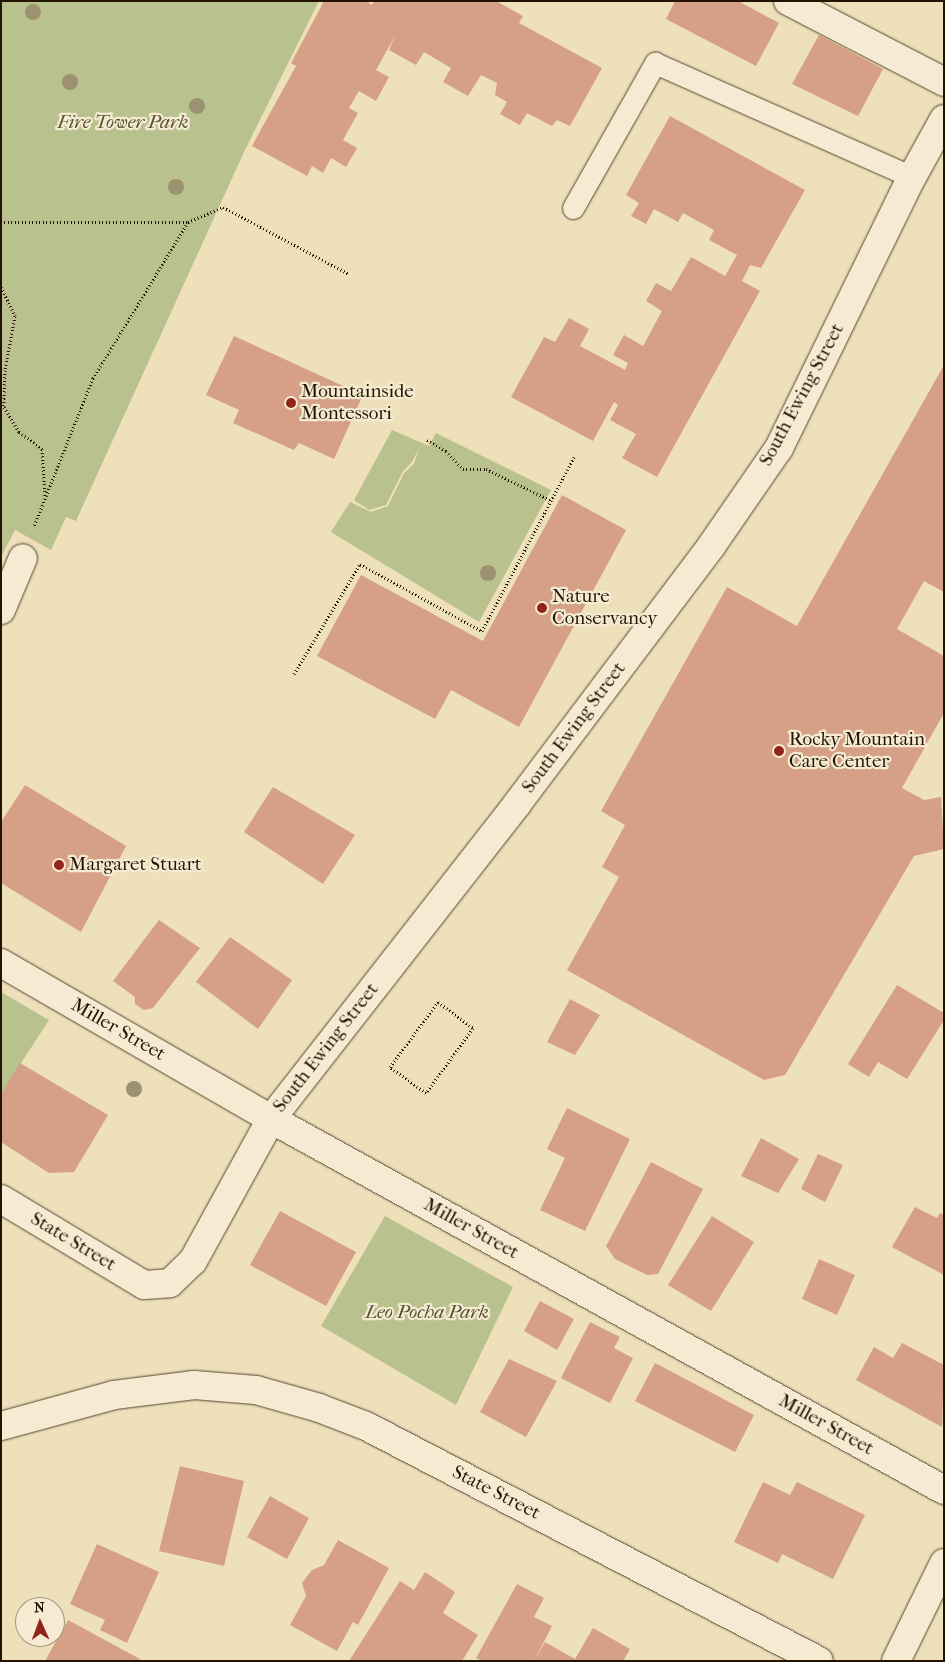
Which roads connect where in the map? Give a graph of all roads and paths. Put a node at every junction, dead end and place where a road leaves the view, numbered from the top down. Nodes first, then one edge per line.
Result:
1 (788, 1) edge
2 (944, 82) edge
3 (944, 119) edge
4 (912, 176) junction
5 (573, 208) dead end
6 (1, 222) edge
7 (188, 222) junction
8 (349, 274) dead end
9 (1, 287) edge
10 (427, 440) dead end
11 (574, 457) dead end
12 (45, 497) junction
13 (550, 500) junction
14 (23, 558) joint
15 (1, 610) edge
16 (294, 674) dead end
17 (1, 963) edge
18 (438, 1002) joint
19 (271, 1119) junction
20 (1, 1199) edge
21 (144, 1285) joint
22 (1, 1426) edge
23 (944, 1490) edge
24 (944, 1563) edge
25 (820, 1661) edge
26 (896, 1661) edge

1 - 2 street
3 - 4 street, South Ewing Street
4 - 5 lane
4 - 19 street, South Ewing Street
6 - 7 path
7 - 8 path
7 - 12 path
9 - 12 path
10 - 13 path
11 - 13 path
12 - 14 path
13 - 16 path
14 - 15 street
17 - 19 street, Miller Street
18 - 18 path
19 - 21 street, South Ewing Street
19 - 23 street, Miller Street
20 - 21 street, State Street
22 - 25 street, State Street
24 - 26 street

